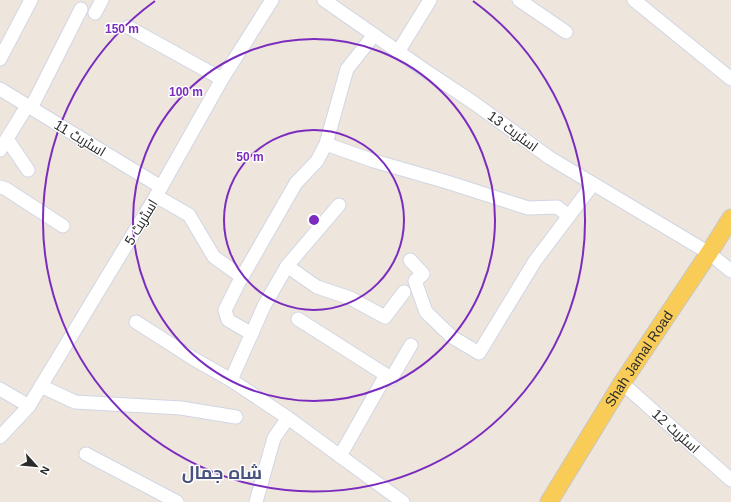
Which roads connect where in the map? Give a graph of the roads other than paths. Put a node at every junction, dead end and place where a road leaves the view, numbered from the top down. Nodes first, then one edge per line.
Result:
1 (31, 0) edge
2 (102, 0) edge
3 (272, 0) edge
4 (324, 0) edge
5 (430, 0) edge
6 (519, 0) edge
7 (634, 0) edge
8 (82, 9) dead end
9 (95, 13) dead end
10 (128, 27) dead end
11 (566, 32) dead end
12 (374, 35) junction
13 (398, 52) junction
14 (0, 59) edge
15 (222, 78) junction
16 (731, 79) edge
17 (1, 92) edge
18 (29, 107) junction
19 (326, 144) junction
20 (3, 145) edge
21 (28, 170) dead end
22 (593, 184) junction
23 (0, 188) edge
24 (159, 192) junction
25 (339, 205) dead end
26 (569, 216) junction
27 (731, 218) edge
28 (63, 226) dead end
29 (709, 253) junction
30 (410, 260) dead end
31 (286, 266) junction
32 (731, 270) edge
33 (242, 277) junction
34 (404, 292) dead end
35 (298, 319) dead end
36 (136, 322) dead end
37 (252, 334) junction
38 (411, 345) dead end
39 (386, 375) junction
40 (231, 380) junction
41 (622, 383) junction
42 (41, 386) junction
43 (0, 389) edge
44 (29, 406) junction
45 (236, 417) dead end
46 (288, 418) junction
47 (0, 437) edge
48 (86, 454) dead end
49 (340, 456) junction
50 (731, 480) edge
51 (395, 500) edge
52 (177, 502) edge
53 (256, 502) edge
54 (549, 502) edge

1 - 14 street
2 - 9 street
3 - 15 street, اسٹریٹ 5
4 - 12 street, اسٹریٹ 13
5 - 13 street
6 - 11 street
7 - 16 street
8 - 18 street
10 - 15 street
12 - 13 street, اسٹریٹ 13
12 - 19 street
13 - 22 street, اسٹریٹ 13
15 - 24 street, اسٹریٹ 5
17 - 18 street, اسٹریٹ 11
18 - 20 street
18 - 24 street, اسٹریٹ 11
19 - 26 street
19 - 33 street
20 - 21 street
22 - 26 street
22 - 29 street, اسٹریٹ 13
23 - 28 street
24 - 33 street, اسٹریٹ 11
24 - 42 street, اسٹریٹ 5
25 - 31 street
26 - 30 street
27 - 29 main road, Shah Jamal Road
29 - 32 street, اسٹریٹ 13
29 - 41 main road, Shah Jamal Road
31 - 34 street
31 - 37 street
33 - 37 street
35 - 39 street
36 - 40 street
37 - 40 street
38 - 39 street
39 - 49 street
40 - 46 street
41 - 50 street, اسٹریٹ 12
41 - 54 main road, Shah Jamal Road
42 - 44 street, اسٹریٹ 5
42 - 45 street
43 - 44 street
44 - 47 street, اسٹریٹ 5
46 - 49 street
46 - 53 street
48 - 52 street
49 - 51 street

